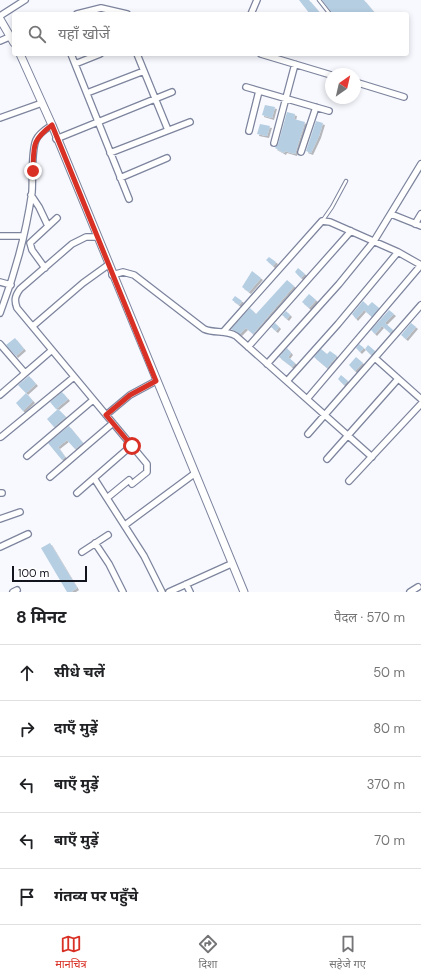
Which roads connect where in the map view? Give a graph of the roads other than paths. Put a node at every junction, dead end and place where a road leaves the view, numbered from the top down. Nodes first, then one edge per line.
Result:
1 (25, 0) edge
2 (256, 0) edge
3 (319, 0) edge
4 (85, 12) edge
5 (118, 12) edge
6 (252, 12) edge
7 (328, 12) edge
8 (0, 17) edge
9 (12, 36) edge
10 (12, 38) edge
11 (0, 41) edge
12 (21, 56) edge
13 (72, 56) edge
14 (95, 56) edge
15 (138, 56) edge
16 (268, 56) edge
17 (75, 64) junction
18 (295, 64) junction
19 (144, 71) junction
20 (325, 73) edge
21 (361, 84) edge
22 (246, 87) dead end
23 (259, 91) junction
24 (172, 92) dead end
25 (87, 93) junction
26 (404, 97) dead end
27 (286, 98) junction
28 (156, 99) junction
29 (42, 103) junction
30 (316, 107) junction
31 (329, 111) dead end
32 (0, 118) edge
33 (190, 122) dead end
34 (98, 123) junction
35 (52, 125) junction
36 (168, 130) junction
37 (249, 131) dead end
38 (56, 139) junction
39 (274, 144) dead end
40 (301, 152) dead end
41 (110, 153) junction
42 (167, 158) dead end
43 (421, 164) edge
44 (120, 178) junction
45 (346, 181) dead end
46 (31, 195) junction
47 (129, 199) dead end
48 (390, 214) junction
49 (421, 214) edge
50 (57, 218) dead end
51 (322, 221) junction
52 (415, 224) junction
53 (48, 226) junction
54 (421, 226) edge
55 (351, 231) junction
56 (0, 236) edge
57 (24, 236) junction
58 (96, 237) junction
59 (374, 242) junction
60 (398, 252) junction
61 (108, 265) junction
62 (421, 265) edge
63 (45, 268) junction
64 (112, 275) junction
65 (0, 282) edge
66 (11, 285) junction
67 (2, 302) edge
68 (421, 305) edge
69 (0, 313) edge
70 (33, 326) junction
71 (224, 331) junction
72 (0, 344) edge
73 (248, 347) junction
74 (52, 350) junction
75 (375, 358) junction
76 (267, 364) junction
77 (26, 373) junction
78 (74, 377) junction
79 (398, 379) junction
80 (287, 381) junction
81 (151, 384) junction
82 (0, 395) edge
83 (307, 399) junction
84 (421, 399) edge
85 (93, 400) junction
86 (421, 404) edge
87 (106, 415) junction
88 (325, 415) junction
89 (113, 423) junction
90 (308, 434) dead end
91 (348, 436) junction
92 (1, 437) dead end
93 (132, 446) junction
94 (27, 456) dead end
95 (372, 457) junction
96 (328, 459) dead end
97 (50, 477) dead end
98 (189, 477) junction
99 (94, 478) junction
100 (349, 481) dead end
101 (77, 492) dead end
102 (107, 498) junction
103 (20, 512) dead end
104 (0, 519) edge
105 (125, 525) junction
106 (28, 534) dead end
107 (108, 535) dead end
108 (95, 543) junction
109 (0, 547) edge
110 (82, 552) dead end
111 (226, 566) junction
112 (186, 584) junction
113 (418, 587) dead end
114 (123, 592) edge
115 (162, 592) edge
116 (169, 592) edge
117 (190, 592) edge
118 (244, 592) edge
119 (410, 592) edge

1 - 8 street
2 - 6 street
3 - 7 lane
4 - 5 street
8 - 9 street
10 - 11 street
12 - 29 street
13 - 17 street
14 - 17 street
15 - 19 street
16 - 18 street
17 - 25 street
18 - 20 street
18 - 27 street
19 - 25 street
19 - 28 street
21 - 26 street
22 - 23 street
23 - 27 street
23 - 37 street
24 - 28 street
25 - 34 street
27 - 30 street
27 - 39 street
28 - 34 street
28 - 36 street
29 - 32 street
29 - 35 street
30 - 31 street
30 - 40 street
33 - 36 street
34 - 38 street
34 - 41 street
35 - 38 street
35 - 46 street
36 - 41 street
38 - 58 street
41 - 44 street
42 - 44 street
43 - 48 street
44 - 47 street
45 - 51 lane
46 - 53 street
46 - 57 street
48 - 52 street
48 - 59 street
49 - 52 street
50 - 53 street
51 - 55 street
51 - 71 street
52 - 54 street
53 - 63 street
55 - 59 street
55 - 73 street
56 - 57 street
57 - 66 street
58 - 61 street
58 - 63 street
59 - 60 street
59 - 76 street
60 - 62 street
60 - 80 street
61 - 64 street
61 - 70 street
62 - 83 street
63 - 70 street
64 - 71 street
64 - 81 street
65 - 66 street
66 - 67 street
67 - 69 street
68 - 75 street
70 - 74 street
71 - 73 street
72 - 77 street
73 - 76 street
74 - 77 street
74 - 78 street
75 - 79 street
75 - 88 street
76 - 80 street
77 - 82 street
78 - 85 street
78 - 92 street
79 - 84 street
79 - 91 street
80 - 83 street
81 - 87 street
81 - 98 street
83 - 88 street
85 - 87 street
85 - 94 street
86 - 95 street
87 - 89 street
88 - 90 street
88 - 91 street
89 - 93 street
89 - 97 street
91 - 95 street
91 - 96 street
93 - 99 street
93 - 102 street
95 - 100 street
98 - 105 street
98 - 111 street
99 - 101 street
99 - 102 street
102 - 105 street
103 - 104 street
105 - 115 street
106 - 109 street
107 - 108 street
108 - 110 street
108 - 114 street
111 - 112 street
111 - 118 street
112 - 116 street
112 - 117 street
113 - 119 street

